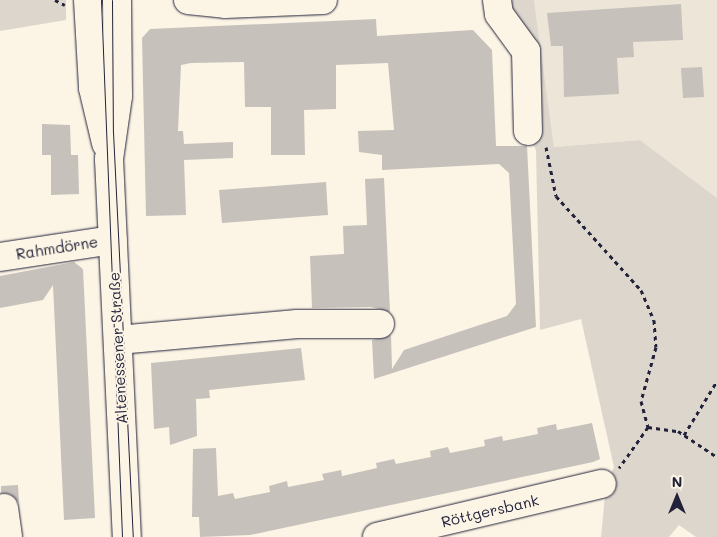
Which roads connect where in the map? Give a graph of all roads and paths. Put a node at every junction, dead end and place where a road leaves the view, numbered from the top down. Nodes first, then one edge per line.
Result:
1 (120, 0) edge
2 (188, 0) edge
3 (323, 0) edge
4 (498, 0) edge
5 (88, 2) edge
6 (528, 132) joint
7 (110, 159) junction
8 (113, 240) junction
9 (0, 257) edge
10 (380, 324) dead end
11 (118, 340) junction
12 (717, 381) edge
13 (648, 427) junction
14 (684, 435) junction
15 (717, 457) edge
16 (602, 484) joint
17 (4, 508) dead end
18 (8, 537) edge
19 (127, 537) edge
20 (377, 537) edge

1 - 5 main road
1 - 7 main road, Altenessener Straße
2 - 3 main road
4 - 6 main road
5 - 7 main road, Altenessener Straße
6 - 13 path
7 - 8 main road, Altenessener Straße
8 - 9 main road, Rahmdörne
8 - 11 main road, Altenessener Straße
10 - 11 main road
11 - 19 main road, Altenessener Straße
12 - 14 path
13 - 14 path
13 - 16 path
14 - 15 path
16 - 20 main road, Röttgersbank
17 - 18 main road

